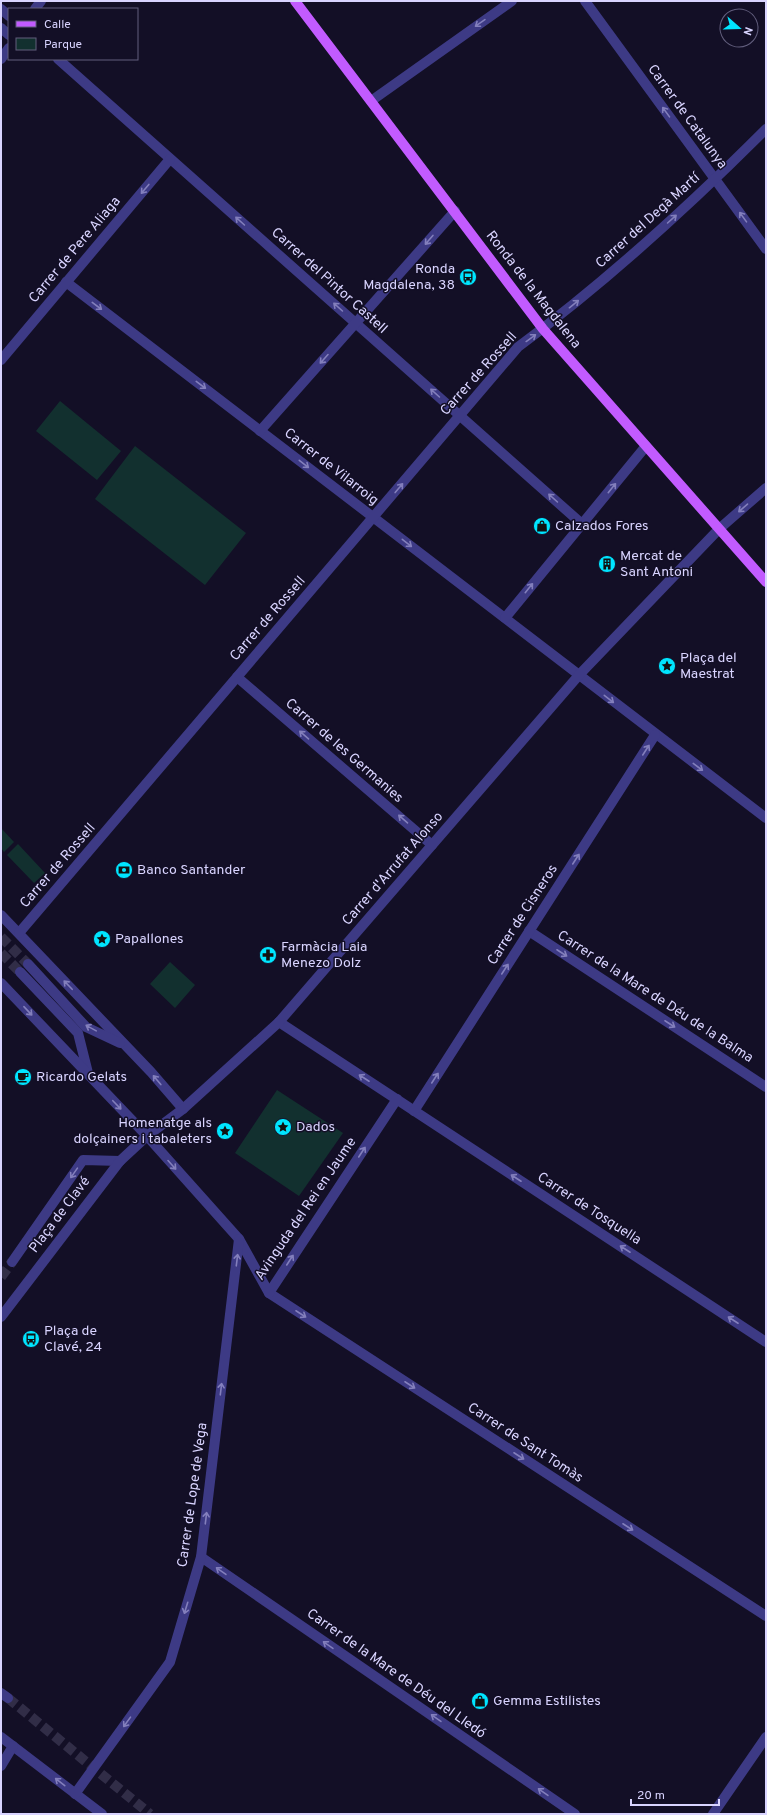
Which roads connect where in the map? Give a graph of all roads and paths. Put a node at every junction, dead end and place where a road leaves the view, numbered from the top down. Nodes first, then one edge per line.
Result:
1 (295, 1) edge
2 (512, 1) edge
3 (585, 1) edge
4 (8, 49) edge
5 (1, 59) edge
6 (59, 60) edge
7 (371, 101) junction
8 (766, 129) edge
9 (170, 159) junction
10 (716, 180) junction
11 (455, 211) junction
12 (766, 249) edge
13 (66, 282) junction
14 (356, 323) junction
15 (543, 329) junction
16 (1, 360) edge
17 (460, 416) junction
18 (260, 430) junction
19 (646, 446) junction
20 (766, 488) edge
21 (374, 518) junction
22 (582, 524) junction
23 (719, 529) junction
24 (766, 582) edge
25 (505, 618) junction
26 (579, 675) junction
27 (237, 677) junction
28 (656, 735) junction
29 (766, 818) edge
30 (432, 845) junction
31 (1, 915) edge
32 (529, 931) junction
33 (19, 933) junction
34 (28, 964) tunnel mouth
35 (20, 972) tunnel mouth
36 (1, 983) edge
37 (279, 1022) junction
38 (126, 1045) junction
39 (89, 1075) junction
40 (766, 1087) edge
41 (396, 1099) junction
42 (183, 1109) junction
43 (414, 1111) junction
44 (147, 1136) junction
45 (120, 1161) junction
46 (239, 1239) junction
47 (12, 1262) tunnel mouth
48 (268, 1293) junction
49 (1, 1316) edge
50 (766, 1342) edge
51 (201, 1557) junction
52 (766, 1616) edge
53 (1, 1737) edge
54 (766, 1737) edge
55 (13, 1746) junction
56 (762, 1752) edge
57 (1, 1766) edge
58 (75, 1794) junction
59 (102, 1814) edge
60 (575, 1814) edge
61 (712, 1814) edge

1 - 7 main road, Ronda de la Magdalena
2 -> 7 street
10 -> 3 street, Carrer de Catalunya
4 - 5 street
6 - 9 street, Carrer del Pintor Castell
7 - 11 main road, Ronda de la Magdalena
8 - 10 street, Carrer del Degà Martí
9 -> 13 street, Carrer de Pere Aliaga
14 -> 9 street, Carrer del Pintor Castell
12 -> 10 street, Carrer de Catalunya
15 -> 10 street, Carrer del Degà Martí
11 -> 14 street
11 - 15 main road, Ronda de la Magdalena
13 - 16 street, Carrer de Pere Aliaga
13 -> 18 street, Carrer de Vilarroig
17 -> 14 street, Carrer del Pintor Castell
14 -> 18 street
17 -> 15 street, Carrer de Rossell
15 - 19 main road, Ronda de la Magdalena
21 -> 17 street, Carrer de Rossell
22 -> 17 street, Carrer del Pintor Castell
18 -> 21 street, Carrer de Vilarroig
22 -> 19 street
19 - 23 main road, Ronda de la Magdalena
20 -> 23 street
21 -> 25 street, Carrer de Vilarroig
21 - 27 street, Carrer de Rossell
25 -> 22 street
23 - 24 main road, Ronda de la Magdalena
23 - 26 street
25 - 26 street, Carrer de Vilarroig
26 -> 28 street
26 - 30 street, Carrer d'Arrufat Alonso
30 -> 27 street, Carrer de les Germanies
27 - 33 street, Carrer de Rossell
28 -> 29 street
32 -> 28 street, Carrer de Cisneros
30 - 37 street, Carrer d'Arrufat Alonso
31 - 33 street
32 -> 40 street, Carrer de la Mare de Déu de la Balma
43 -> 32 street, Carrer de Cisneros
38 -> 33 street
38 -> 34 street
35 - 39 street
36 -> 39 street, Avinguda del Rei en Jaume
41 -> 37 street
37 - 42 street, Carrer d'Arrufat Alonso
42 -> 38 street
39 -> 44 street, Avinguda del Rei en Jaume
41 - 43 street, Carrer de Tosquella
48 -> 41 street, Avinguda del Rei en Jaume
42 - 44 street, Carrer d'Arrufat Alonso
50 -> 43 street, Carrer de Tosquella
44 - 45 street, Plaça de Clavé
44 -> 46 street, Avinguda del Rei en Jaume
45 -> 47 street
45 - 49 street, Plaça de Clavé
46 - 48 street, Avinguda del Rei en Jaume
51 -> 46 street, Carrer de Lope de Vega
48 -> 52 street, Carrer de Sant Tomàs
51 -> 58 street, Carrer de Lope de Vega
60 -> 51 street, Carrer de la Mare de Déu del Lledó
53 - 55 street
54 - 56 street
55 - 57 street
58 -> 55 street
56 - 61 street
58 - 59 street

